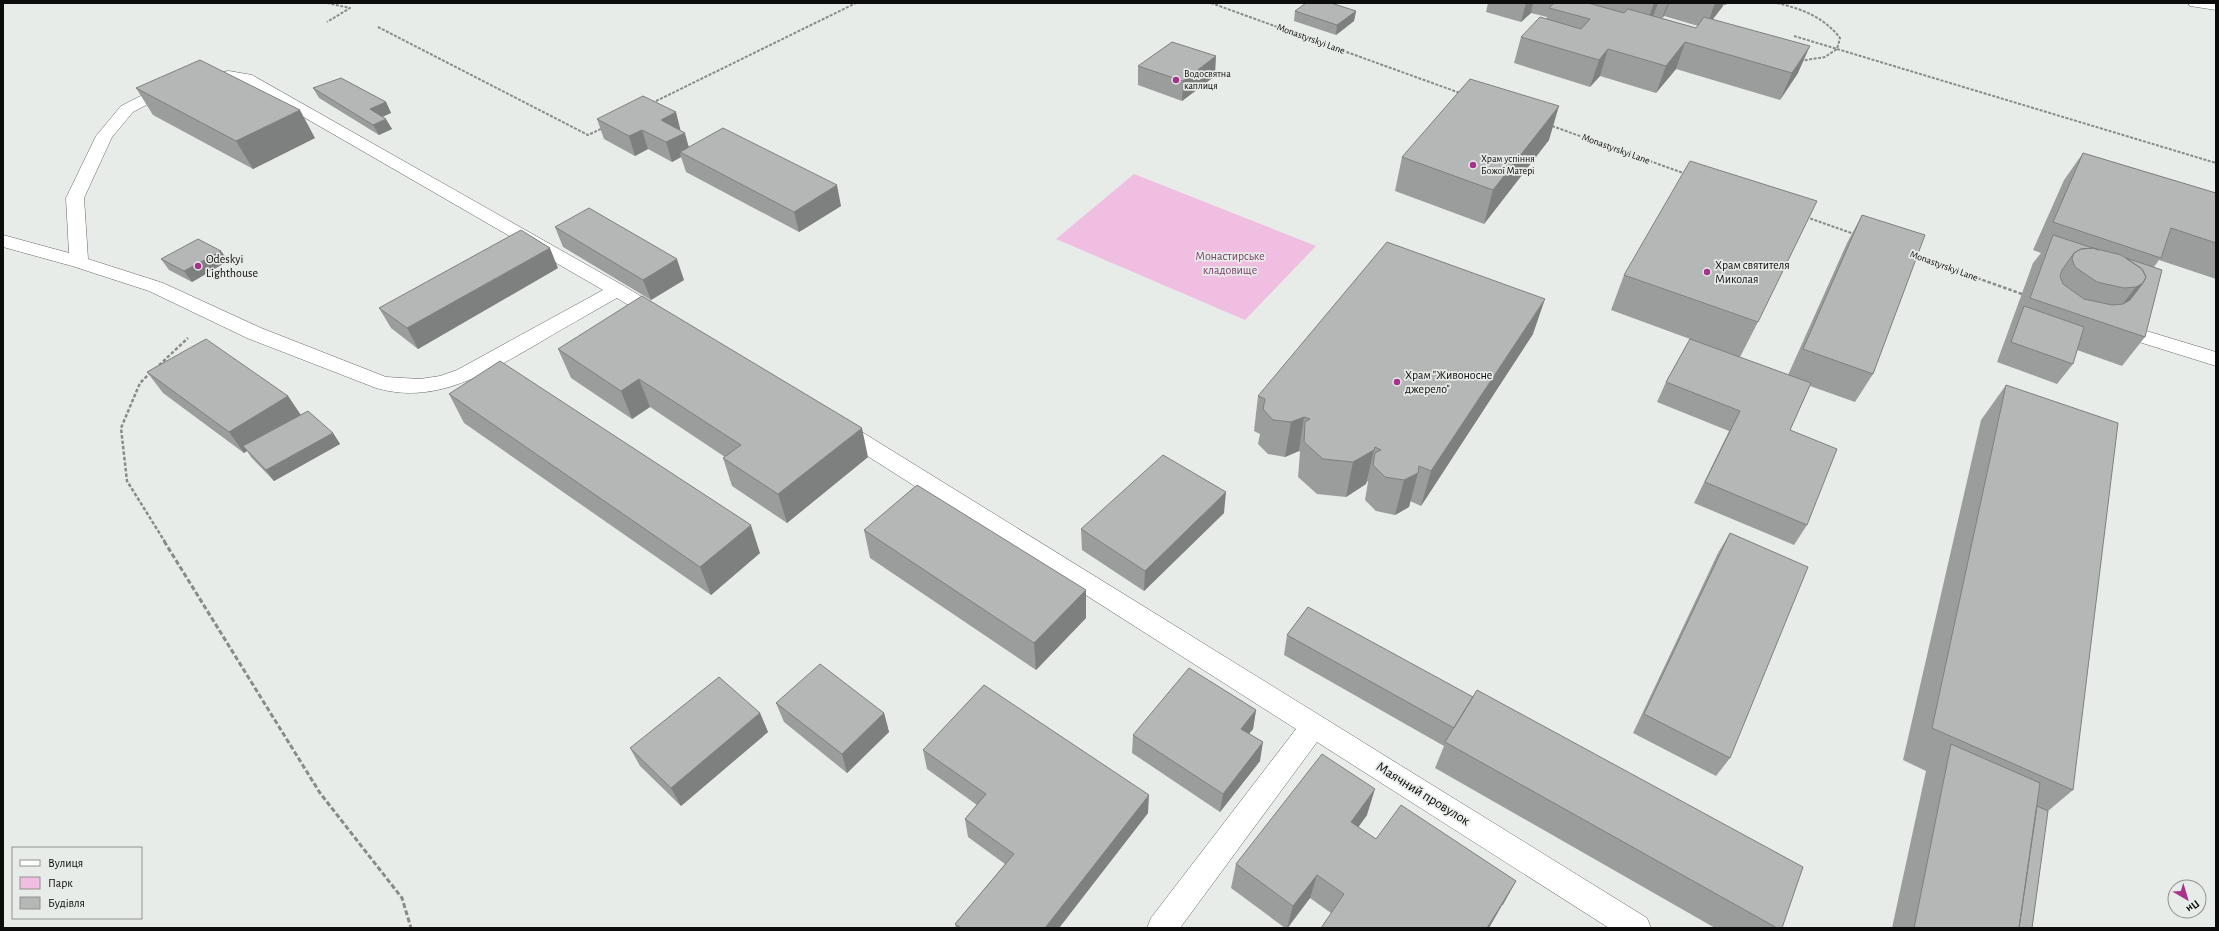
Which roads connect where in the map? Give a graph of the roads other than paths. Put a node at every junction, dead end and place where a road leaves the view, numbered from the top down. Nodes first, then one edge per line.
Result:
1 (2195, 3) edge
2 (2216, 6) edge
3 (3, 241) edge
4 (79, 262) junction
5 (617, 290) junction
6 (678, 328) edge
7 (2130, 332) edge
8 (2216, 359) edge
9 (826, 420) edge
10 (1314, 725) junction
11 (1162, 928) edge
12 (1636, 928) edge

1 - 2 street
3 - 4 street
4 - 5 street
4 - 5 street
5 - 6 street
7 - 8 street
9 - 10 street, Маячний провулок
10 - 11 street
10 - 12 street, Маячний провулок

